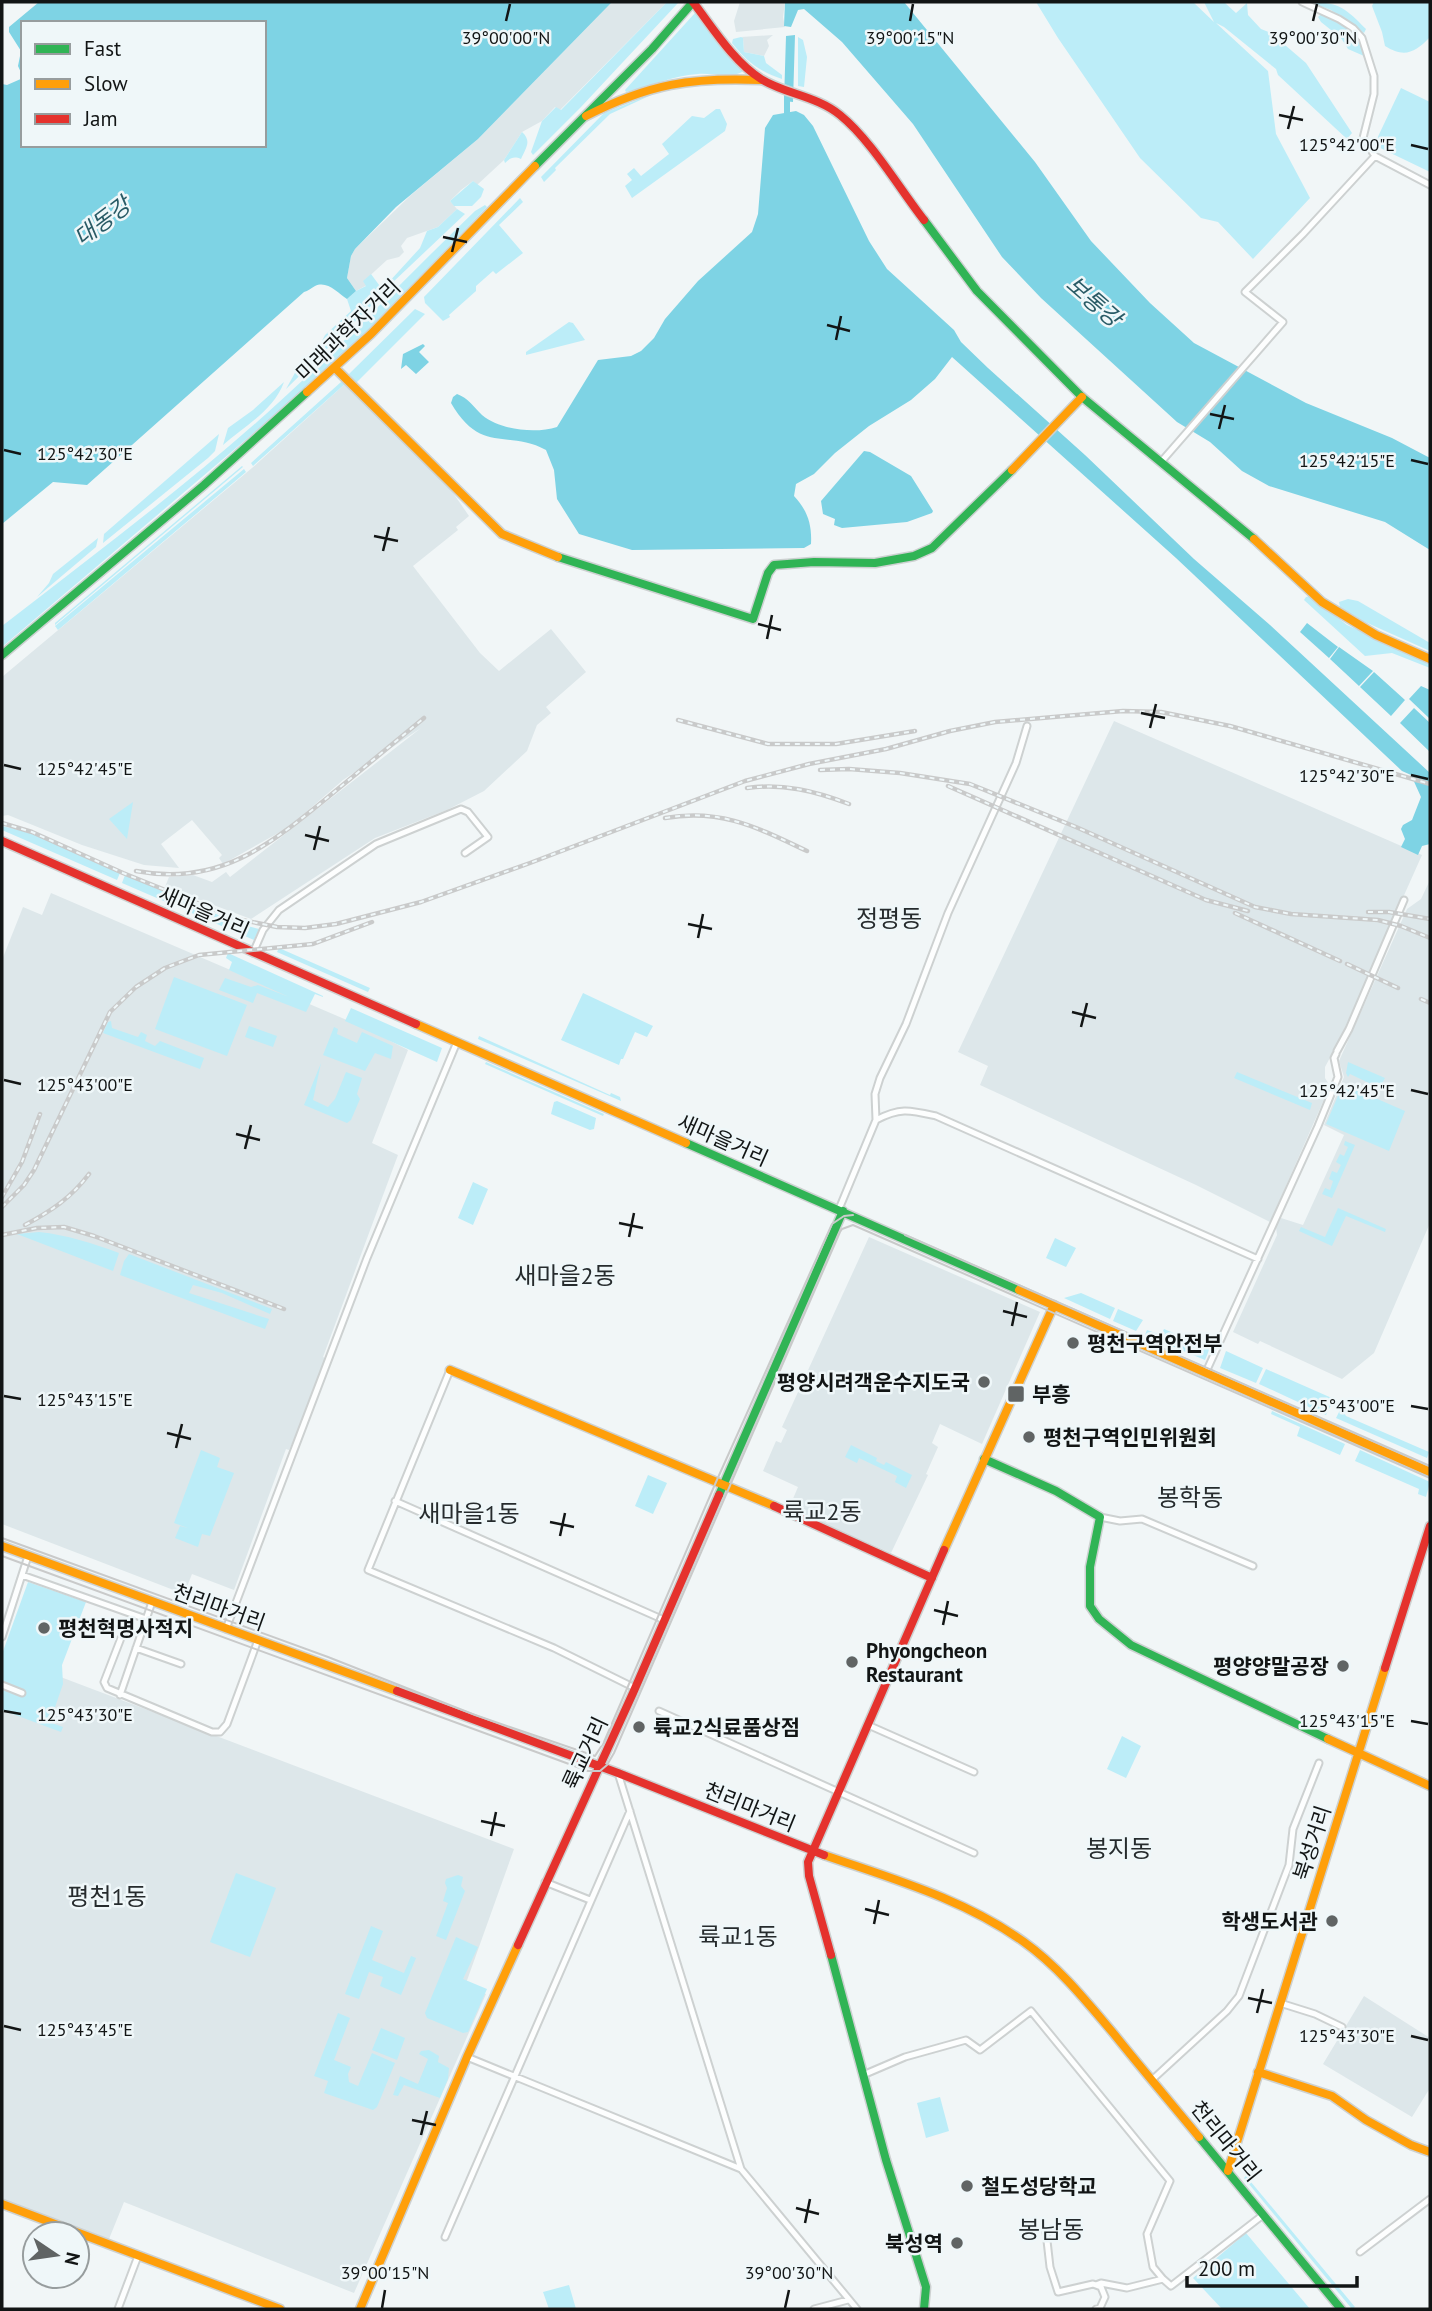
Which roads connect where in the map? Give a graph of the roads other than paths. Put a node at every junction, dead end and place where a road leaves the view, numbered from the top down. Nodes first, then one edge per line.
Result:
1 (693, 2) edge
2 (1302, 2) edge
3 (763, 80) junction
4 (580, 120) junction
5 (1375, 156) junction
6 (1430, 185) edge
7 (335, 368) junction
8 (1082, 397) junction
9 (1161, 462) junction
10 (2, 655) edge
11 (1430, 659) edge
12 (1027, 726) dead end
13 (2, 841) edge
14 (464, 853) dead end
15 (1404, 900) dead end
16 (253, 953) junction
17 (457, 1042) junction
18 (876, 1120) junction
19 (841, 1210) junction
20 (1258, 1259) junction
21 (1054, 1305) junction
22 (450, 1370) joint
23 (1206, 1372) junction
24 (984, 1459) junction
25 (1430, 1472) edge
26 (724, 1484) junction
27 (395, 1501) junction
28 (1100, 1517) junction
29 (1430, 1526) edge
30 (2, 1546) edge
31 (28, 1556) junction
32 (1253, 1566) dead end
33 (22, 1575) junction
34 (932, 1578) junction
35 (152, 1602) junction
36 (146, 1619) junction
37 (664, 1620) junction
38 (226, 1629) junction
39 (2, 1637) edge
40 (121, 1638) dead end
41 (258, 1640) junction
42 (136, 1648) junction
43 (181, 1664) dead end
44 (2, 1685) edge
45 (635, 1688) junction
46 (22, 1693) dead end
47 (120, 1695) junction
48 (659, 1711) dead end
49 (868, 1725) junction
50 (1360, 1754) junction
51 (1319, 1763) dead end
52 (599, 1766) junction
53 (974, 1772) dead end
54 (618, 1773) junction
55 (1430, 1786) edge
56 (838, 1791) junction
57 (630, 1811) junction
58 (812, 1851) junction
59 (974, 1853) dead end
60 (545, 1882) junction
61 (590, 1900) junction
62 (1280, 2003) junction
63 (1342, 2027) dead end
64 (467, 2057) junction
65 (1258, 2072) junction
66 (863, 2075) junction
67 (514, 2076) junction
68 (1153, 2079) junction
69 (1430, 2152) edge
70 (741, 2169) junction
71 (1227, 2171) junction
72 (1430, 2199) edge
73 (2, 2204) edge
74 (1263, 2215) junction
75 (1046, 2232) dead end
76 (444, 2237) dead end
77 (1360, 2252) dead end
78 (138, 2256) junction
79 (1163, 2279) junction
80 (1096, 2285) junction
81 (1113, 2285) junction
82 (1105, 2297) junction
83 (848, 2300) junction
84 (118, 2309) edge
85 (280, 2309) edge
86 (360, 2309) edge
87 (814, 2309) edge
88 (857, 2309) edge
89 (924, 2309) edge
90 (1096, 2309) edge
91 (1341, 2309) edge

1 - 3 main road
1 - 4 main road, 미래과학자거리
2 - 5 street
3 - 4 main road
3 - 8 main road
4 - 7 main road, 미래과학자거리
5 - 6 street
5 - 9 street
7 - 8 main road
7 - 10 main road, 미래과학자거리
8 - 9 main road
9 - 11 main road
12 - 18 street
13 - 16 main road, 새마을거리
14 - 16 street
15 - 20 street
16 - 17 main road, 새마을거리
17 - 19 main road, 새마을거리
17 - 38 street
18 - 19 street
18 - 20 street
19 - 21 main road, 새마을거리
19 - 26 main road, 륙교거리
20 - 23 street
21 - 23 main road, 새마을거리
21 - 24 main road
22 - 26 main road
22 - 27 street
23 - 25 main road, 새마을거리
24 - 28 main road
24 - 34 main road
26 - 34 main road
26 - 37 main road, 륙교거리
27 - 37 street
27 - 45 street
28 - 32 street
28 - 50 main road
29 - 50 main road, 북성거리
30 - 31 main road, 천리마거리
31 - 33 street
31 - 35 main road, 천리마거리
33 - 36 street
33 - 39 street
34 - 49 main road
35 - 36 street
35 - 38 main road, 천리마거리
36 - 42 street
37 - 45 main road, 륙교거리
38 - 41 main road, 천리마거리
40 - 47 street
41 - 47 street
41 - 52 main road, 천리마거리
42 - 43 street
42 - 47 street
44 - 46 street
45 - 52 main road, 륙교거리
48 - 56 street
49 - 53 street
49 - 56 main road
50 - 55 main road
50 - 62 main road, 북성거리
51 - 68 street
52 - 54 main road, 천리마거리
52 - 60 main road, 륙교거리
54 - 57 street
54 - 58 main road, 천리마거리
56 - 58 main road
56 - 59 street
57 - 61 street
57 - 70 street
58 - 66 main road
58 - 68 main road, 천리마거리
60 - 61 street
60 - 64 main road, 륙교거리
61 - 67 street
62 - 63 street
62 - 65 main road, 북성거리
64 - 67 street
64 - 86 main road, 륙교거리
65 - 69 main road
65 - 71 main road, 북성거리
66 - 79 street
66 - 89 main road
67 - 70 street
67 - 76 street
68 - 71 main road, 천리마거리
70 - 83 street
71 - 74 main road, 천리마거리
72 - 77 street
73 - 78 main road
74 - 79 street
74 - 91 main road, 천리마거리
75 - 80 street
78 - 84 street
78 - 85 main road
79 - 81 street
80 - 81 street
80 - 82 street
81 - 82 street
82 - 90 street
83 - 87 street
83 - 88 street

